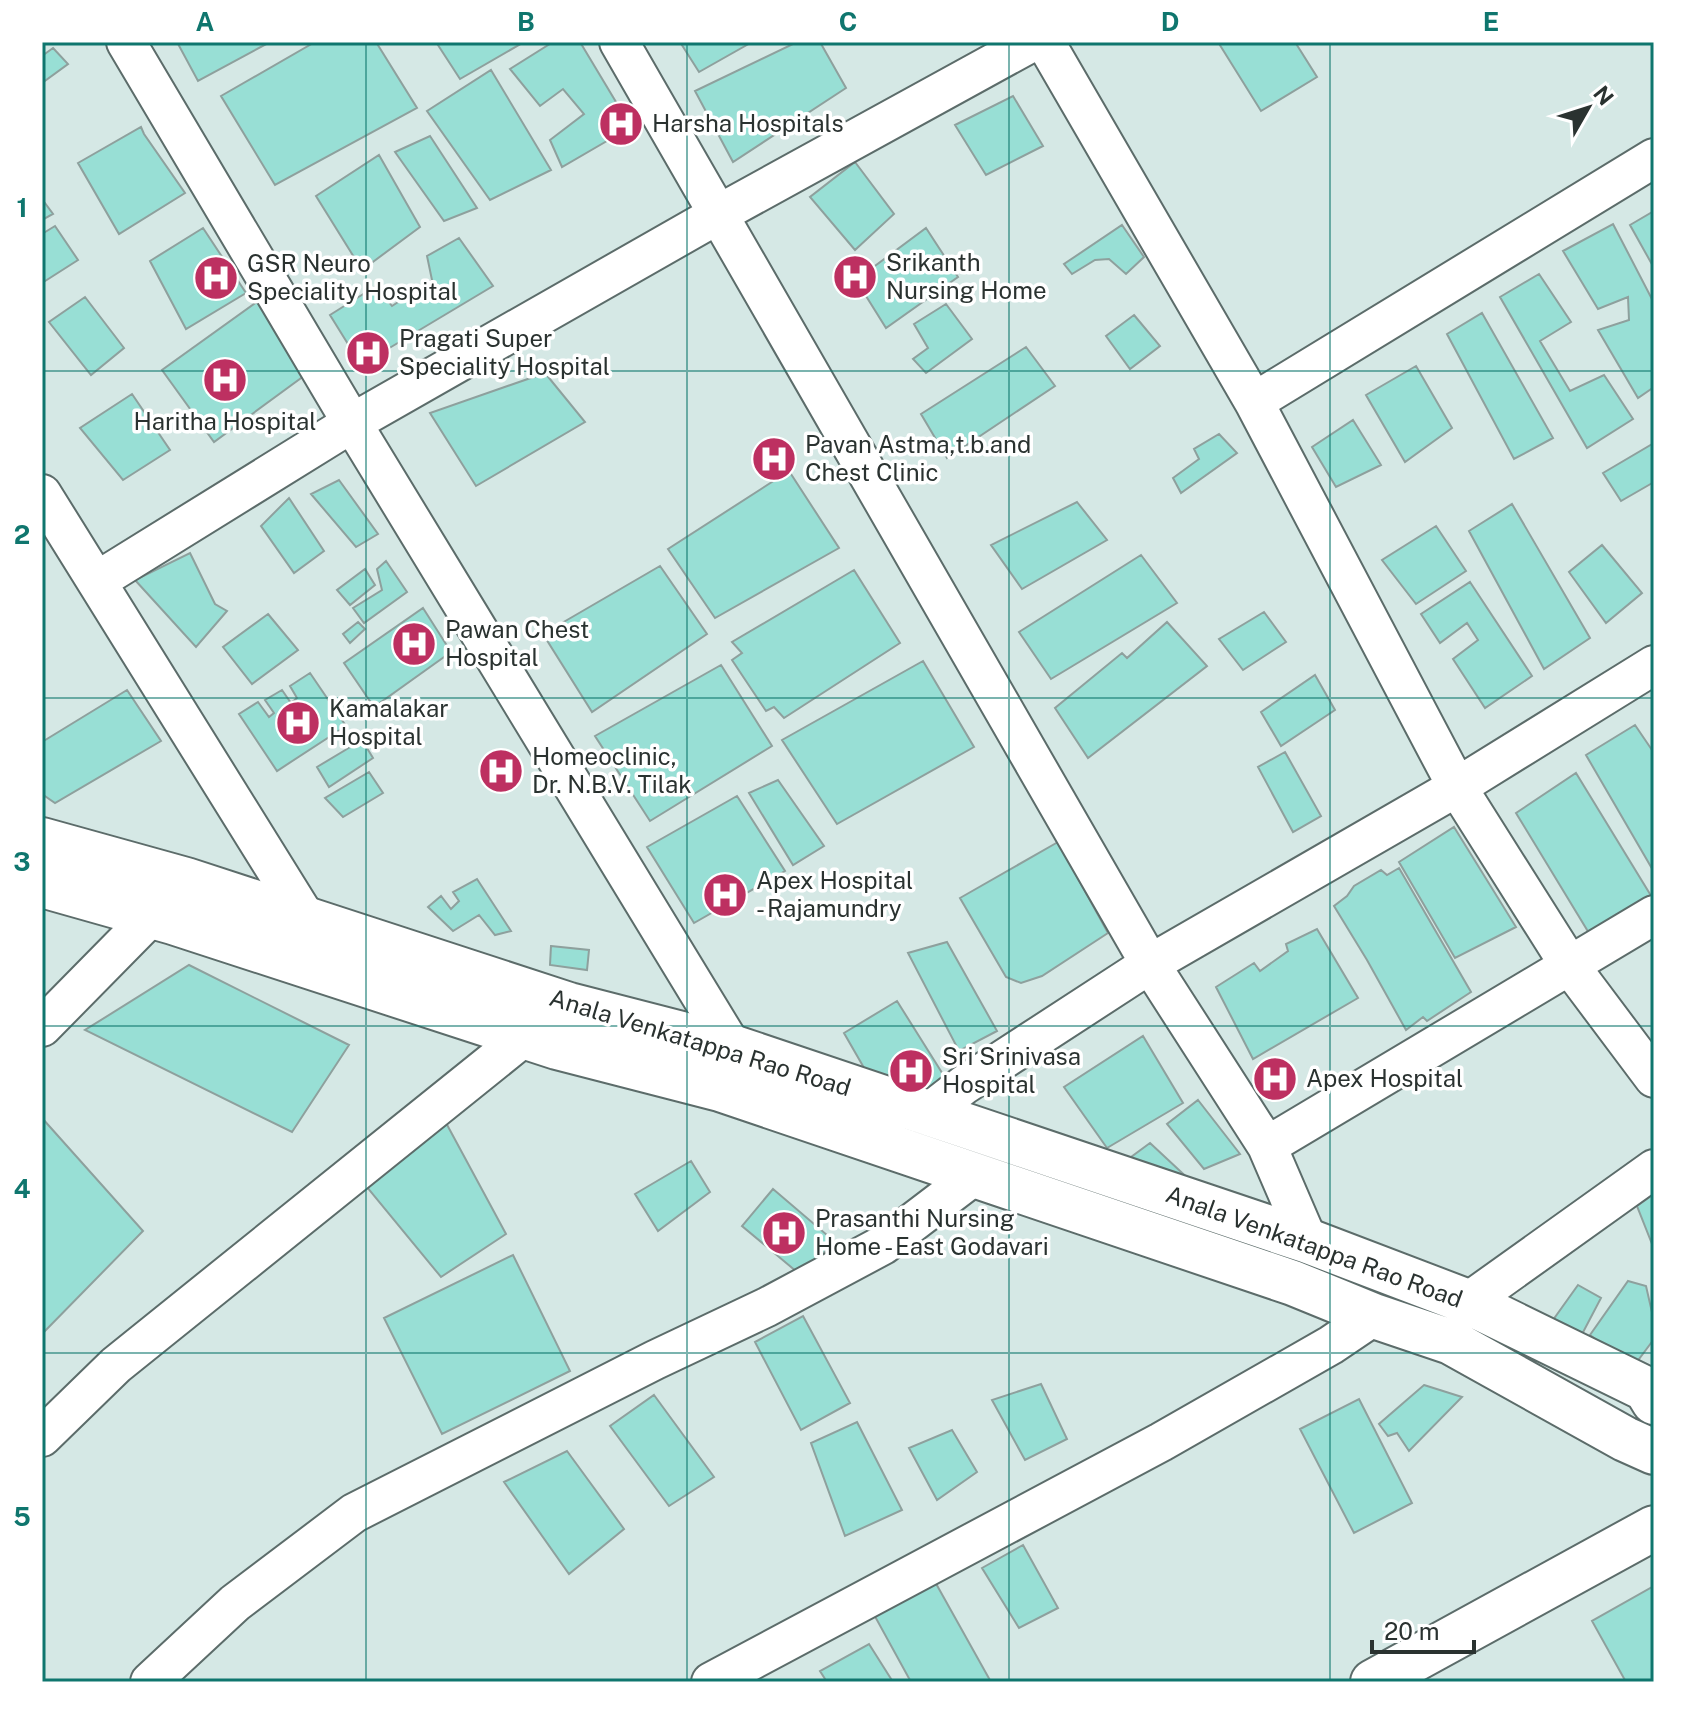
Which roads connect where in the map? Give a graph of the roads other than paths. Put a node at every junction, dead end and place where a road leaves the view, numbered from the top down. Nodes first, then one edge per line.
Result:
1 (126, 42) edge
2 (619, 42) edge
3 (1032, 42) edge
4 (1045, 42) edge
5 (1654, 158) edge
6 (717, 215) junction
7 (1254, 402) junction
8 (352, 423) junction
9 (42, 494) edge
10 (97, 581) junction
11 (1654, 665) edge
12 (1457, 787) junction
13 (42, 840) edge
14 (186, 880) junction
15 (42, 885) edge
16 (1654, 915) edge
17 (152, 916) junction
18 (307, 920) junction
19 (1150, 964) junction
20 (1570, 966) junction
21 (42, 1027) edge
22 (525, 1036) junction
23 (732, 1047) junction
24 (1654, 1078) edge
25 (720, 1089) junction
26 (928, 1113) junction
27 (1267, 1146) junction
28 (1654, 1169) edge
29 (975, 1175) junction
30 (1308, 1241) junction
31 (1468, 1302) junction
32 (1374, 1316) junction
33 (1654, 1402) edge
34 (42, 1437) edge
35 (1654, 1452) edge
36 (1654, 1528) edge
37 (150, 1682) edge
38 (711, 1682) edge
39 (1373, 1682) edge

1 - 8 street
2 - 6 street
3 - 6 street
4 - 7 street
5 - 7 street
6 - 8 street
6 - 19 street
7 - 12 street
8 - 10 street
8 - 23 street
9 - 10 street
10 - 18 street
11 - 12 street
12 - 19 street
12 - 20 street
13 - 14 main road, Anala Venkatappa Rao Road
14 - 17 street
14 - 18 main road, Anala Venkatappa Rao Road
15 - 17 main road, Anala Venkatappa Rao Road
16 - 20 street
17 - 21 street
17 - 22 main road, Anala Venkatappa Rao Road
18 - 23 main road, Anala Venkatappa Rao Road
19 - 26 street
19 - 27 street
20 - 24 street
20 - 27 street
22 - 25 main road, Anala Venkatappa Rao Road
22 - 34 street
23 - 25 street
23 - 26 main road, Anala Venkatappa Rao Road
25 - 29 main road, Anala Venkatappa Rao Road
26 - 30 main road, Anala Venkatappa Rao Road
27 - 30 street
28 - 31 street
29 - 32 main road, Anala Venkatappa Rao Road
29 - 37 street
30 - 31 main road, Anala Venkatappa Rao Road
31 - 33 main road, Anala Venkatappa Rao Road
32 - 35 main road, Anala Venkatappa Rao Road
32 - 38 street
36 - 39 main road

